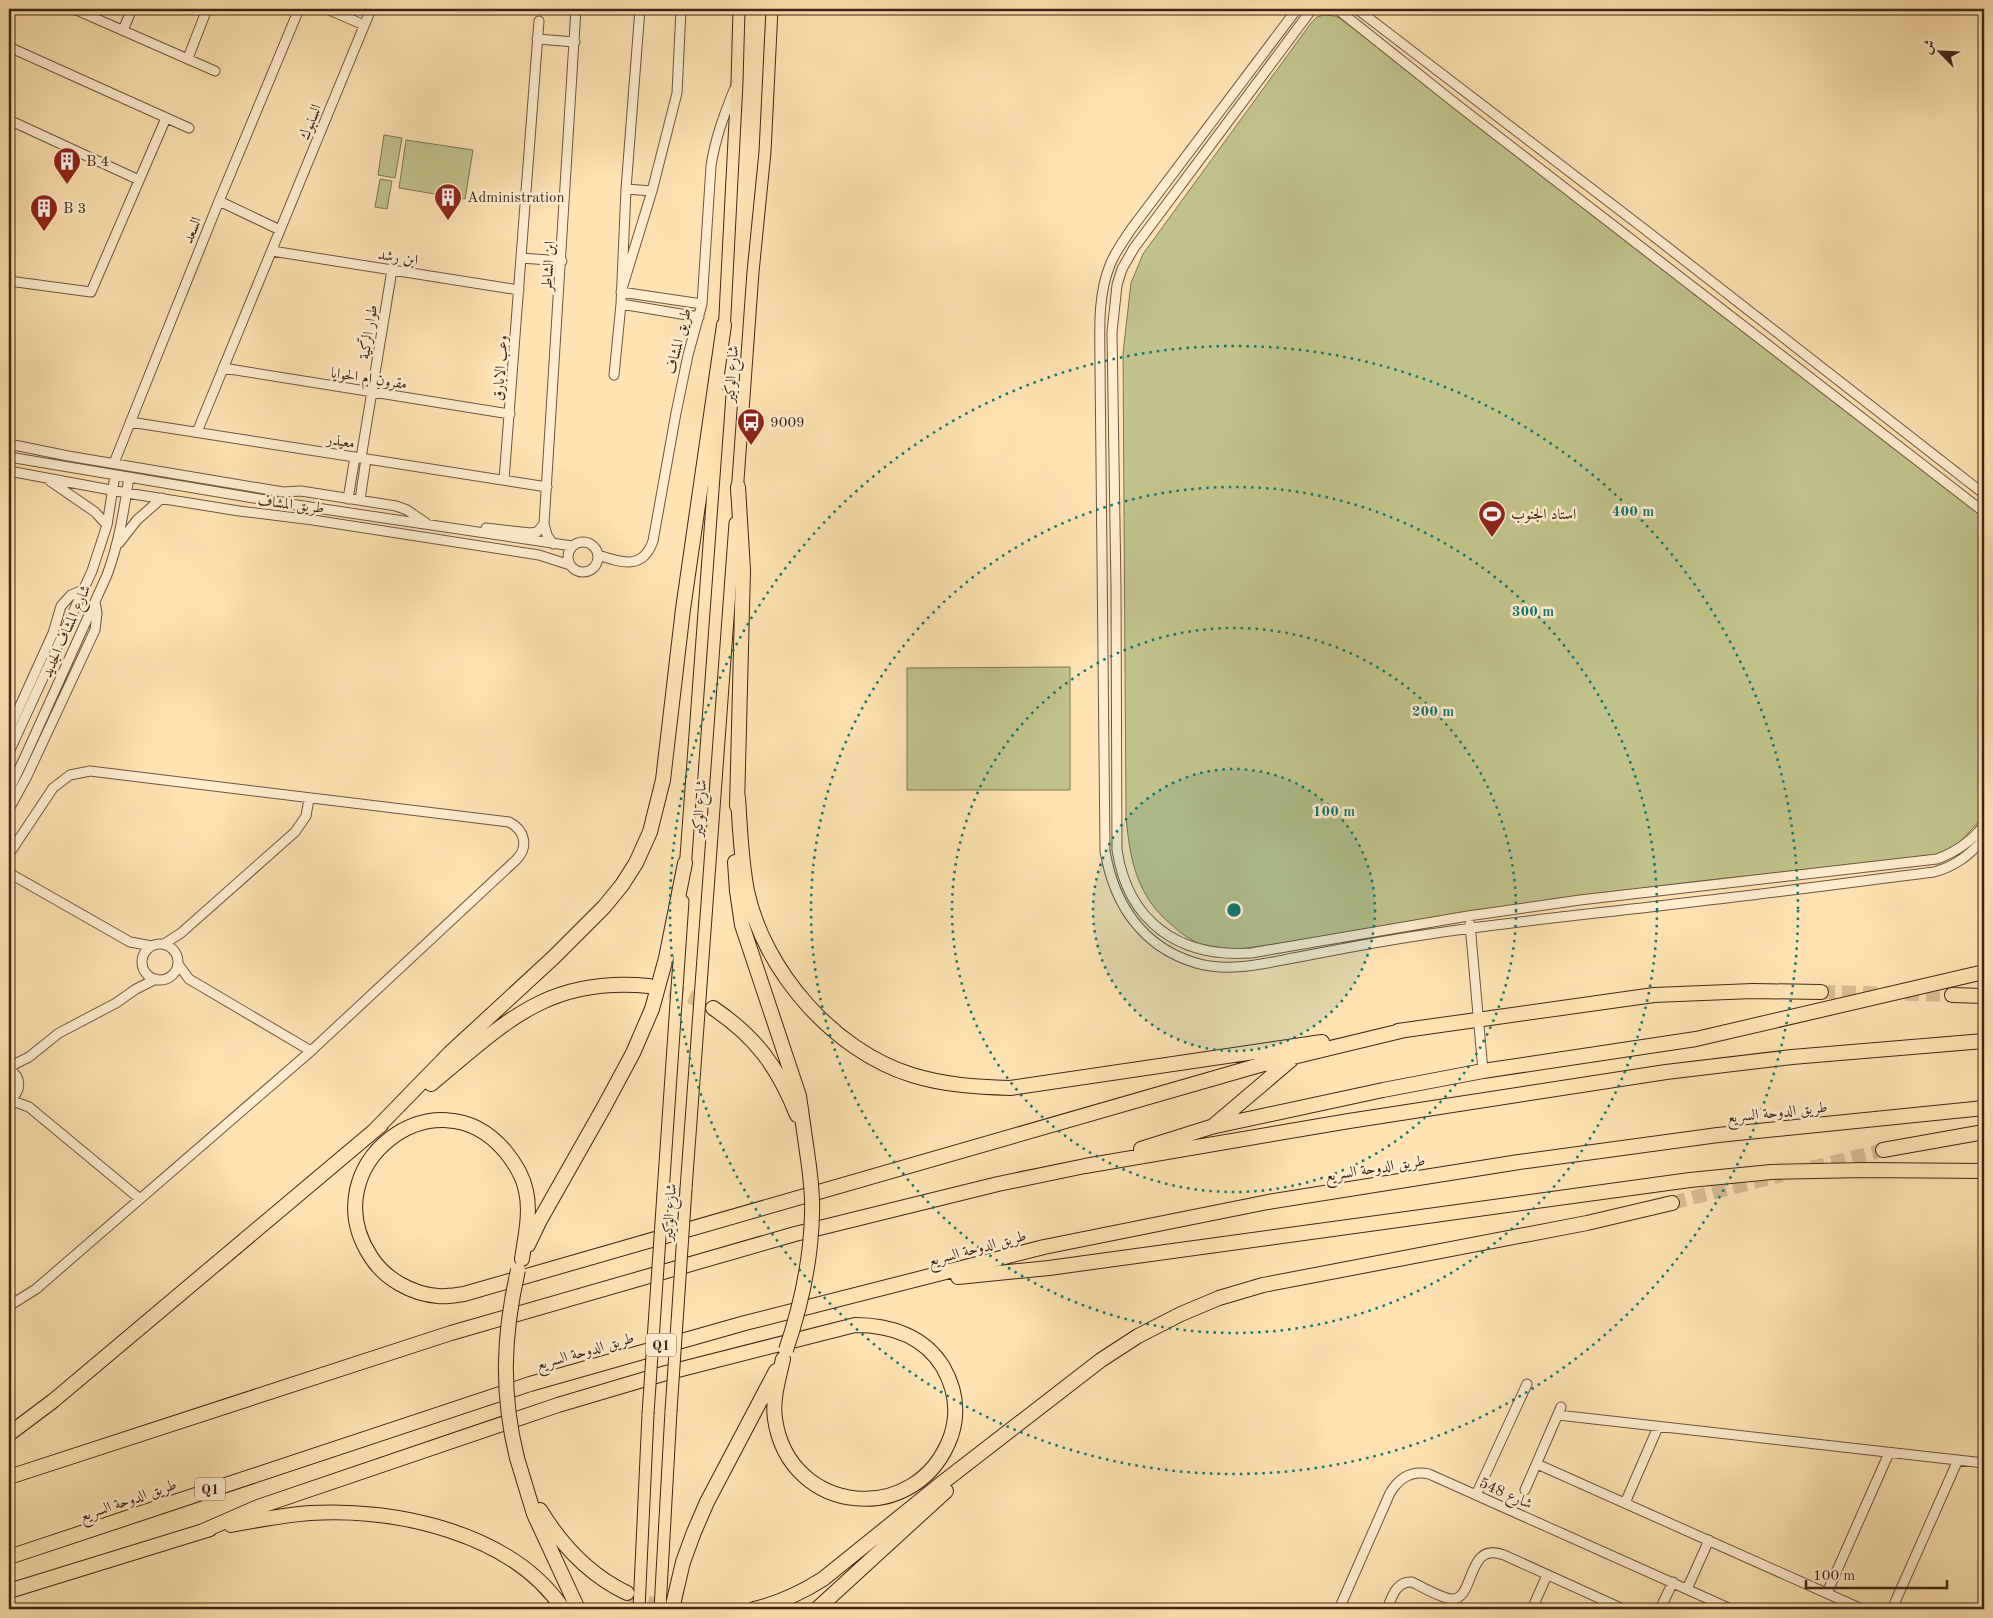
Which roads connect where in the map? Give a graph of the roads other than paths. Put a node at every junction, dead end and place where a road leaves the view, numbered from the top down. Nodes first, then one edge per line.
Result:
1 (74, 9) edge
2 (132, 9) edge
3 (207, 9) edge
4 (299, 9) edge
5 (327, 9) edge
6 (371, 9) edge
7 (576, 9) edge
8 (640, 9) edge
9 (681, 9) edge
10 (739, 9) edge
11 (772, 9) edge
12 (1297, 9) edge
13 (1312, 9) edge
14 (1337, 9) edge
15 (1357, 9) edge
16 (539, 21) dead end
17 (364, 25) junction
18 (123, 30) junction
19 (537, 39) junction
20 (575, 42) junction
21 (9, 47) edge
22 (188, 58) junction
23 (215, 70) dead end
24 (737, 82) junction
25 (166, 118) junction
26 (9, 120) edge
27 (189, 128) dead end
28 (139, 180) junction
29 (626, 189) junction
30 (652, 191) junction
31 (219, 202) junction
32 (280, 230) junction
33 (272, 251) junction
34 (522, 258) junction
35 (562, 261) junction
36 (392, 270) junction
37 (9, 281) edge
38 (519, 290) junction
39 (622, 292) junction
40 (621, 304) junction
41 (702, 304) junction
42 (699, 317) junction
43 (724, 324) junction
44 (223, 368) junction
45 (614, 375) dead end
46 (372, 392) junction
47 (510, 414) junction
48 (130, 422) junction
49 (197, 432) junction
50 (9, 444) edge
51 (9, 457) edge
52 (361, 458) junction
53 (114, 464) junction
54 (9, 471) edge
55 (115, 475) junction
56 (129, 477) junction
57 (48, 480) junction
58 (504, 480) junction
59 (547, 487) junction
60 (738, 487) junction
61 (112, 490) junction
62 (126, 494) junction
63 (1984, 494) edge
64 (320, 495) junction
65 (162, 498) junction
66 (348, 499) junction
67 (360, 500) junction
68 (290, 504) junction
69 (1984, 512) edge
70 (544, 524) junction
71 (428, 525) junction
72 (107, 526) junction
73 (464, 531) junction
74 (553, 544) junction
75 (572, 546) junction
76 (116, 548) junction
77 (598, 555) junction
78 (570, 565) junction
79 (83, 590) junction
80 (95, 602) junction
81 (9, 730) edge
82 (9, 752) edge
83 (9, 790) edge
84 (738, 797) junction
85 (309, 799) junction
86 (9, 808) edge
87 (1984, 826) edge
88 (1984, 839) edge
89 (9, 854) edge
90 (685, 864) junction
91 (9, 873) edge
92 (1468, 916) junction
93 (1470, 928) junction
94 (181, 933) junction
95 (130, 942) junction
96 (164, 944) junction
97 (152, 946) junction
98 (175, 951) junction
99 (178, 964) junction
100 (144, 966) junction
101 (1984, 972) edge
102 (170, 977) junction
103 (189, 979) junction
104 (156, 980) junction
105 (649, 986) tunnel mouth
106 (136, 989) junction
107 (1821, 992) tunnel mouth
108 (1952, 996) tunnel mouth
109 (1984, 996) edge
110 (713, 1008) tunnel mouth
111 (1478, 1020) junction
112 (1405, 1030) junction
113 (1984, 1041) edge
114 (311, 1051) junction
115 (29, 1057) junction
116 (1295, 1057) junction
117 (9, 1068) edge
118 (1483, 1071) junction
119 (19, 1084) junction
120 (9, 1100) edge
121 (29, 1107) junction
122 (1984, 1108) edge
123 (1212, 1127) junction
124 (375, 1130) junction
125 (1984, 1132) edge
126 (805, 1137) junction
127 (1883, 1150) tunnel mouth
128 (1085, 1166) junction
129 (1984, 1171) edge
130 (140, 1199) junction
131 (1672, 1203) tunnel mouth
132 (520, 1265) junction
133 (913, 1282) junction
134 (9, 1306) edge
135 (785, 1354) junction
136 (1528, 1384) dead end
137 (1658, 1427) junction
138 (1014, 1428) junction
139 (9, 1434) edge
140 (1889, 1453) junction
141 (1958, 1460) junction
142 (1984, 1463) edge
143 (1537, 1464) junction
144 (9, 1477) edge
145 (528, 1490) junction
146 (1526, 1490) dead end
147 (1476, 1495) junction
148 (1625, 1503) junction
149 (203, 1531) junction
150 (1709, 1540) junction
151 (9, 1557) edge
152 (1547, 1575) junction
153 (1672, 1582) junction
154 (1687, 1589) junction
155 (9, 1591) edge
156 (1827, 1593) junction
157 (627, 1594) tunnel mouth
158 (563, 1609) edge
159 (578, 1609) edge
160 (639, 1609) edge
161 (660, 1609) edge
162 (672, 1609) edge
163 (754, 1609) edge
164 (817, 1609) edge
165 (1339, 1609) edge
166 (1387, 1609) edge
167 (1532, 1609) edge
168 (1623, 1609) edge
169 (1660, 1609) edge
170 (1731, 1609) edge
171 (1862, 1609) edge
172 (1892, 1609) edge

1 - 18 street
2 - 18 street
3 - 22 street
4 - 31 street, السعد
5 - 17 street
6 - 17 street, السنبوك
7 - 20 street, ابن الشاطر
8 - 29 street
9 - 30 street
10 - 24 main road, شارع الوكير
11 - 60 main road, شارع الوكير
12 - 93 street
13 - 92 street
14 - 69 street
15 - 63 street
16 - 19 street, وعب الابارق
17 - 32 street, السنبوك
18 - 22 street
19 - 20 street
19 - 34 street, وعب الابارق
20 - 35 street, ابن الشاطر
21 - 25 street
22 - 23 street
24 - 41 street, طريق المشاف
24 - 43 main road, شارع الوكير
25 - 27 street
25 - 28 street
26 - 28 street
28 - 37 street
29 - 30 street
29 - 39 street
30 - 39 street
31 - 32 street
31 - 48 street, السعد
32 - 33 street, السنبوك
33 - 36 street, ابن رشد
33 - 44 street, السنبوك
34 - 35 street
34 - 38 street, وعب الابارق
35 - 59 street, ابن الشاطر
36 - 38 street, ابن رشد
36 - 46 street, طوار الرّكية
38 - 47 street, وعب الابارق
39 - 40 street
39 - 41 street
40 - 42 street
40 - 45 street
41 - 42 street, طريق المشاف
42 - 77 street, طريق المشاف
43 - 90 main road, شارع الوكير
43 - 124 highway
44 - 46 street, مقرون ام الحوايا
44 - 49 street, السنبوك
46 - 47 street, مقرون ام الحوايا
46 - 52 street, طوار الرّكية
47 - 58 street, وعب الابارق
48 - 49 street, معيذر
48 - 53 street, السعد
49 - 52 street, معيذر
50 - 53 street, طريق المشاف
51 - 55 street, طريق المشاف
52 - 58 street, معيذر
52 - 66 street, طوار الرّكية
52 - 67 street, طوار الرّكية
53 - 64 street, طريق المشاف
54 - 57 street, طريق المشاف
55 - 56 street, طريق المشاف
55 - 61 street, شارع المشاف الجديد
56 - 62 street, شارع المشاف الجديد
56 - 68 street, طريق المشاف
57 - 61 street, طريق المشاف
57 - 72 street
58 - 59 street, معيذر
59 - 70 street, ابن الشاطر
60 - 84 highway
60 - 161 main road, شارع الوكير, bridge
61 - 62 street, طريق المشاف
61 - 72 street, شارع المشاف الجديد
62 - 65 street, طريق المشاف
62 - 76 street, شارع المشاف الجديد
64 - 66 street, طريق المشاف
64 - 68 street
65 - 76 street
65 - 78 street, طريق المشاف
66 - 67 street, طريق المشاف
67 - 71 street, طريق المشاف
68 - 71 street, طريق المشاف
70 - 73 street
70 - 74 street, ابن الشاطر
71 - 73 street, طريق المشاف
72 - 79 street, شارع المشاف الجديد
73 - 74 street, طريق المشاف
74 - 75 street, طريق المشاف
75 - 77 street
75 - 78 street
76 - 80 street, شارع المشاف الجديد
77 - 78 street
79 - 81 street
79 - 82 street, شارع المشاف الجديد
80 - 83 street, شارع المشاف الجديد
80 - 86 street
84 - 112 highway
84 - 126 highway
85 - 89 street
85 - 94 street
85 - 114 street
87 - 92 street
88 - 93 street
90 - 132 highway
90 - 160 main road, شارع الوكير, bridge
91 - 95 street
92 - 93 street
93 - 111 street
94 - 96 street
94 - 98 street
95 - 97 street
95 - 100 street
96 - 97 street
96 - 98 street
97 - 100 street
98 - 99 street
99 - 102 street
99 - 103 street
100 - 104 street
100 - 106 street
101 - 118 highway
102 - 103 street
102 - 104 street
103 - 114 street
104 - 106 street
105 - 124 highway
106 - 115 street
107 - 111 highway
108 - 109 highway
110 - 126 highway
111 - 112 highway
111 - 118 street
112 - 116 highway
113 - 128 highway
114 - 130 street
115 - 117 street
115 - 119 street
116 - 123 highway
116 - 132 highway
117 - 119 street
118 - 123 highway
119 - 120 street
119 - 121 street
120 - 121 street
121 - 130 street
122 - 133 highway, طريق الدوحة السريع
123 - 128 highway
124 - 139 highway
125 - 127 highway
126 - 135 highway, bridge
128 - 144 highway
129 - 133 highway
130 - 134 street
131 - 138 highway
132 - 145 highway, bridge
133 - 151 highway, طريق الدوحة السريع / Q1
135 - 149 highway
135 - 162 highway
136 - 147 street
137 - 140 street
137 - 143 street
137 - 148 street
138 - 163 highway
138 - 164 highway
140 - 141 street
140 - 156 street
141 - 142 street
141 - 172 street
143 - 146 street
143 - 148 street
145 - 157 highway
145 - 159 highway
147 - 153 street, شارع 548
147 - 165 street, شارع 548
148 - 150 street
149 - 155 highway
149 - 158 highway
150 - 154 street
150 - 156 street
152 - 166 street
152 - 167 street
152 - 168 street
153 - 154 street, شارع 548
153 - 169 street
154 - 170 street, شارع 548
156 - 171 street

